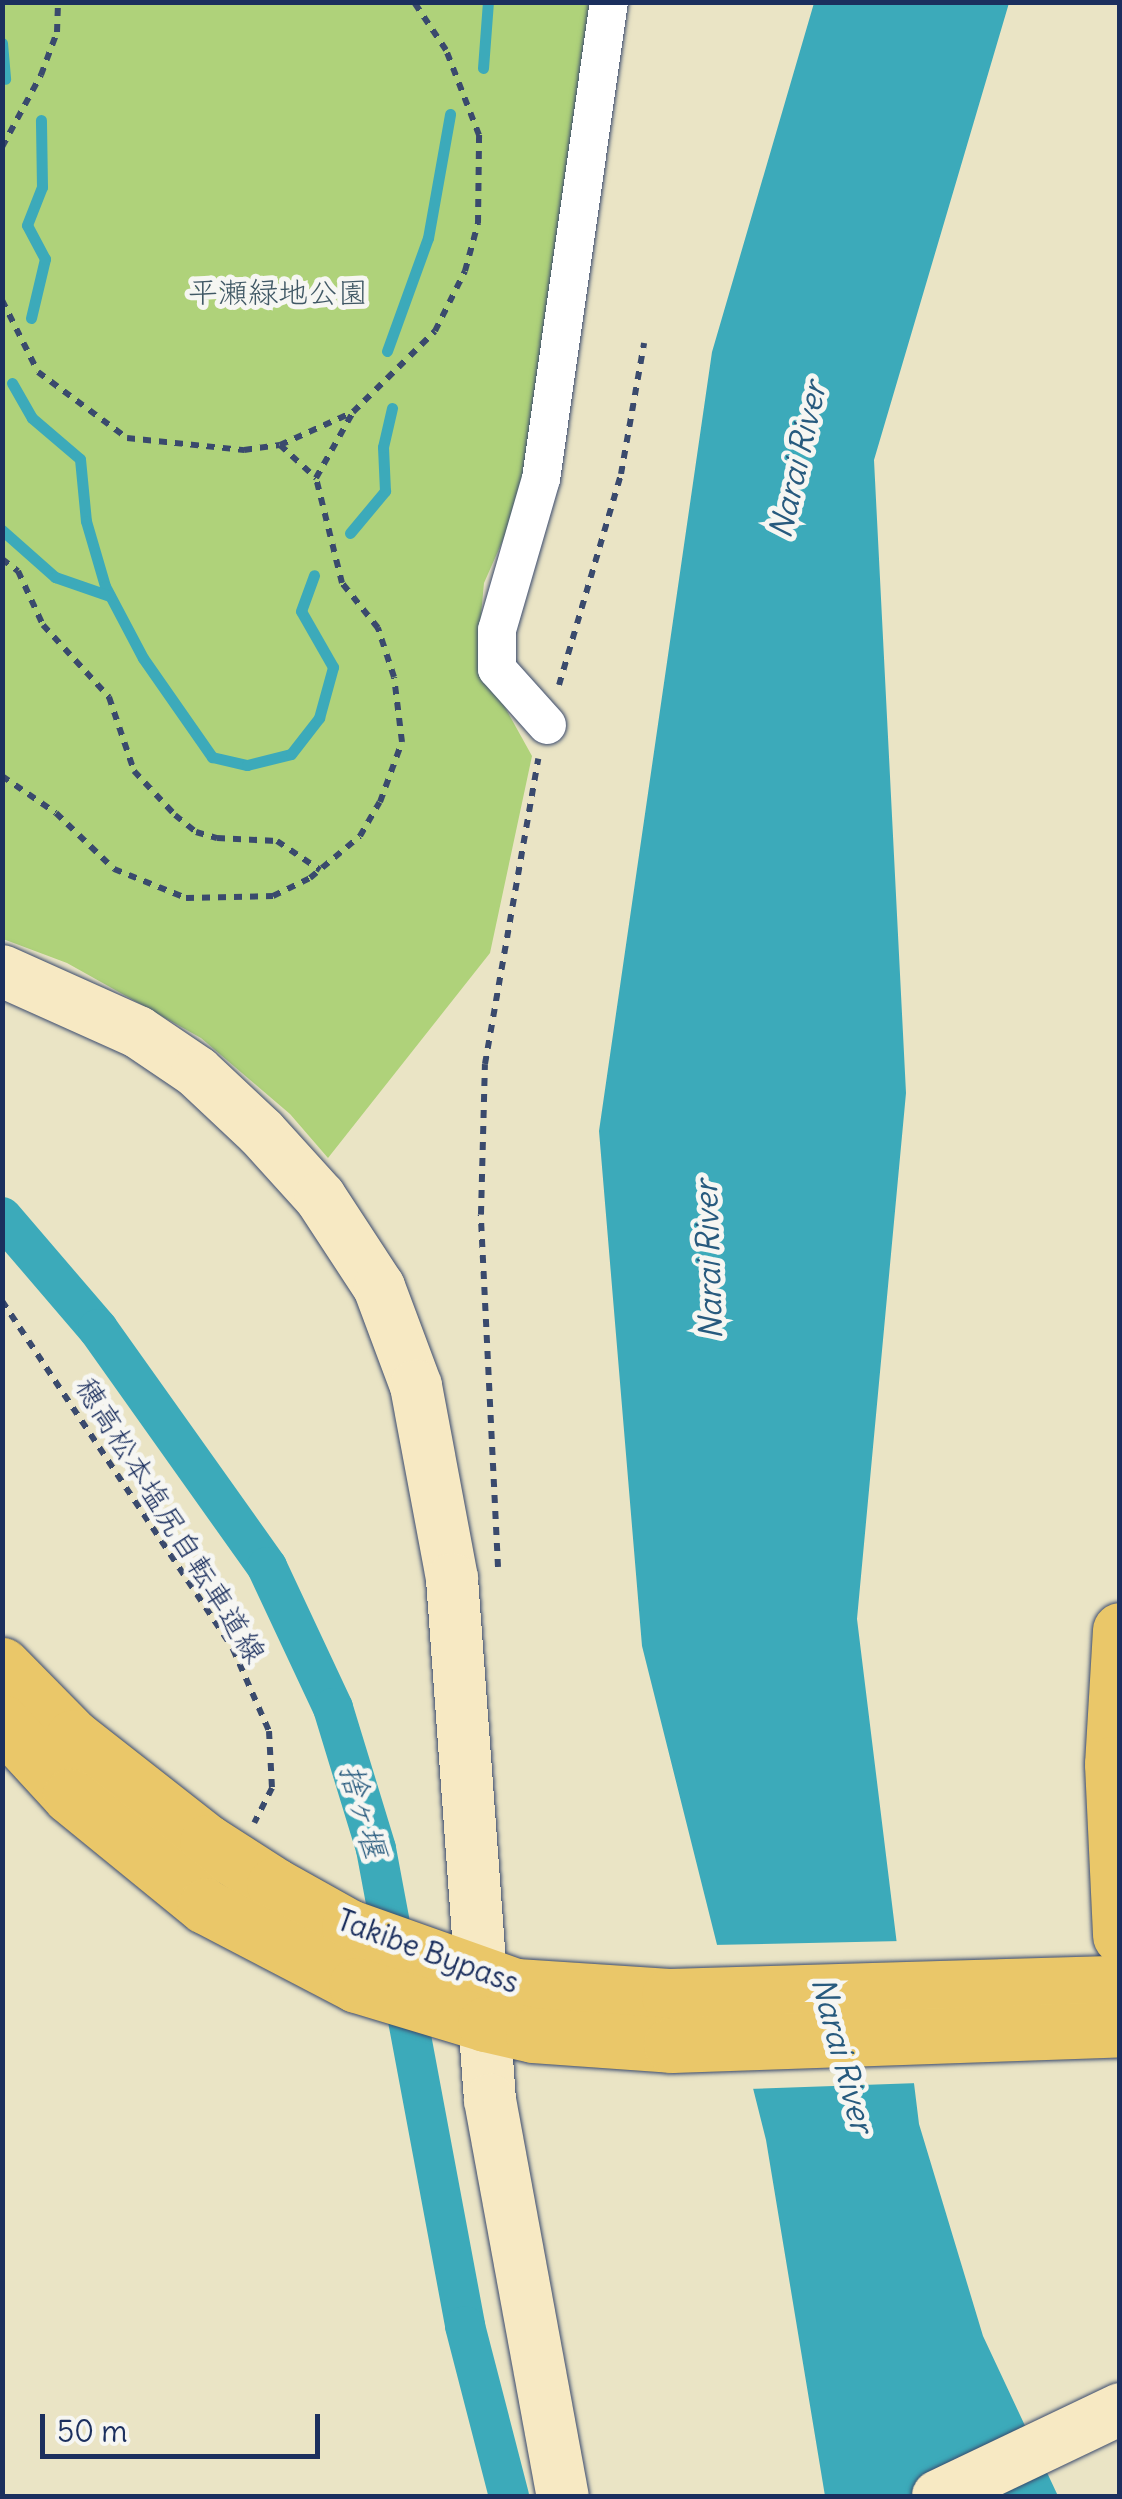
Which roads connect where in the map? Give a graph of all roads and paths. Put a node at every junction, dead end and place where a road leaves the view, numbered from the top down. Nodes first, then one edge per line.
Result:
1 (58, 2) edge
2 (414, 2) edge
3 (609, 2) edge
4 (2, 147) edge
5 (2, 300) edge
6 (644, 343) dead end
7 (353, 412) junction
8 (280, 446) junction
9 (316, 478) junction
10 (2, 559) edge
11 (547, 725) junction
12 (2, 776) edge
13 (320, 870) junction
14 (2, 972) edge
15 (2, 1301) edge
16 (498, 1571) dead end
17 (1120, 1630) edge
18 (2, 1665) edge
19 (2, 1722) edge
20 (250, 1830) dead end
21 (1120, 1936) edge
22 (489, 2000) junction
23 (1094, 2007) edge
24 (1120, 2408) edge
25 (563, 2496) edge
26 (938, 2496) edge

1 - 4 path
2 - 7 path
3 - 11 street
5 - 8 path
6 - 11 path
7 - 8 path
7 - 9 path
8 - 9 path
9 - 13 path
10 - 13 path
11 - 16 path
12 - 13 path
14 - 22 street
15 - 20 path, 穂高松本塩尻自転車道線
17 - 21 highway
18 - 22 highway, Takibe Bypass
19 - 22 highway, Takibe Bypass
22 - 23 highway, Takibe Bypass
22 - 25 street
24 - 26 street

